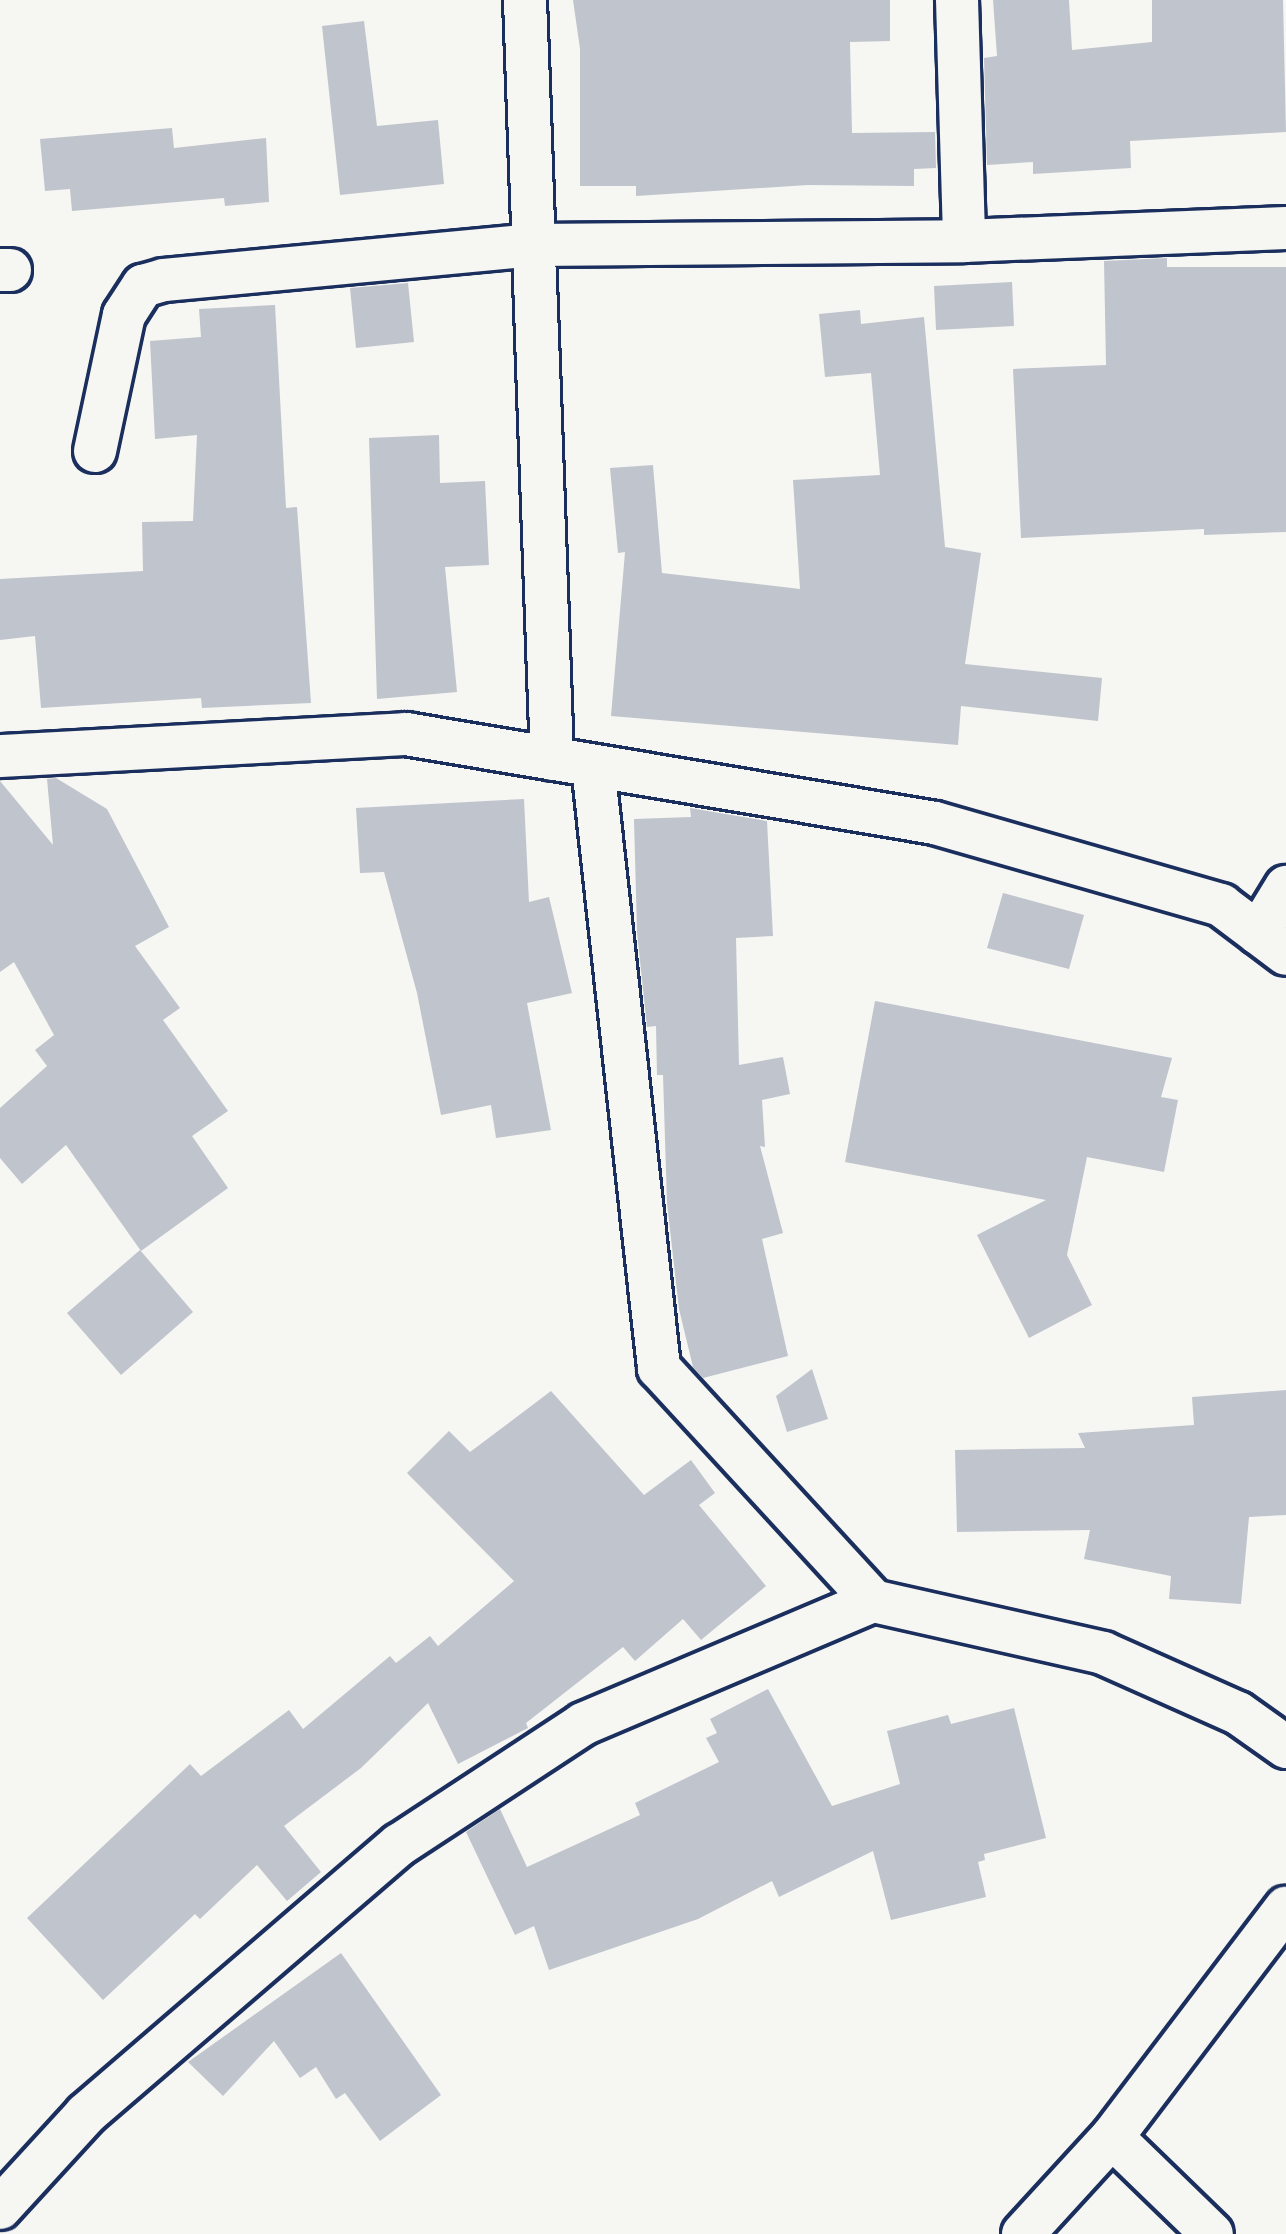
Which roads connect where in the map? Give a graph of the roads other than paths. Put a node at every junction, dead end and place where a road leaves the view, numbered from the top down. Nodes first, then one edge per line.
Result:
1 (525, 0) edge
2 (957, 0) edge
3 (1286, 228) edge
4 (964, 241) junction
5 (534, 245) junction
6 (94, 451) dead end
7 (0, 756) edge
8 (573, 762) junction
9 (1286, 887) edge
10 (1272, 944) edge
11 (873, 1600) junction
12 (1286, 1747) edge
13 (1286, 1908) edge
14 (1112, 2137) junction
15 (0, 2208) edge
16 (1023, 2234) edge
17 (1212, 2234) edge

1 - 5 street
2 - 4 street
3 - 4 street
4 - 5 street
5 - 6 street
5 - 8 street
7 - 8 street
8 - 10 street
8 - 11 street
9 - 10 street
11 - 12 street
11 - 15 street
13 - 14 street
14 - 16 street
14 - 17 street

